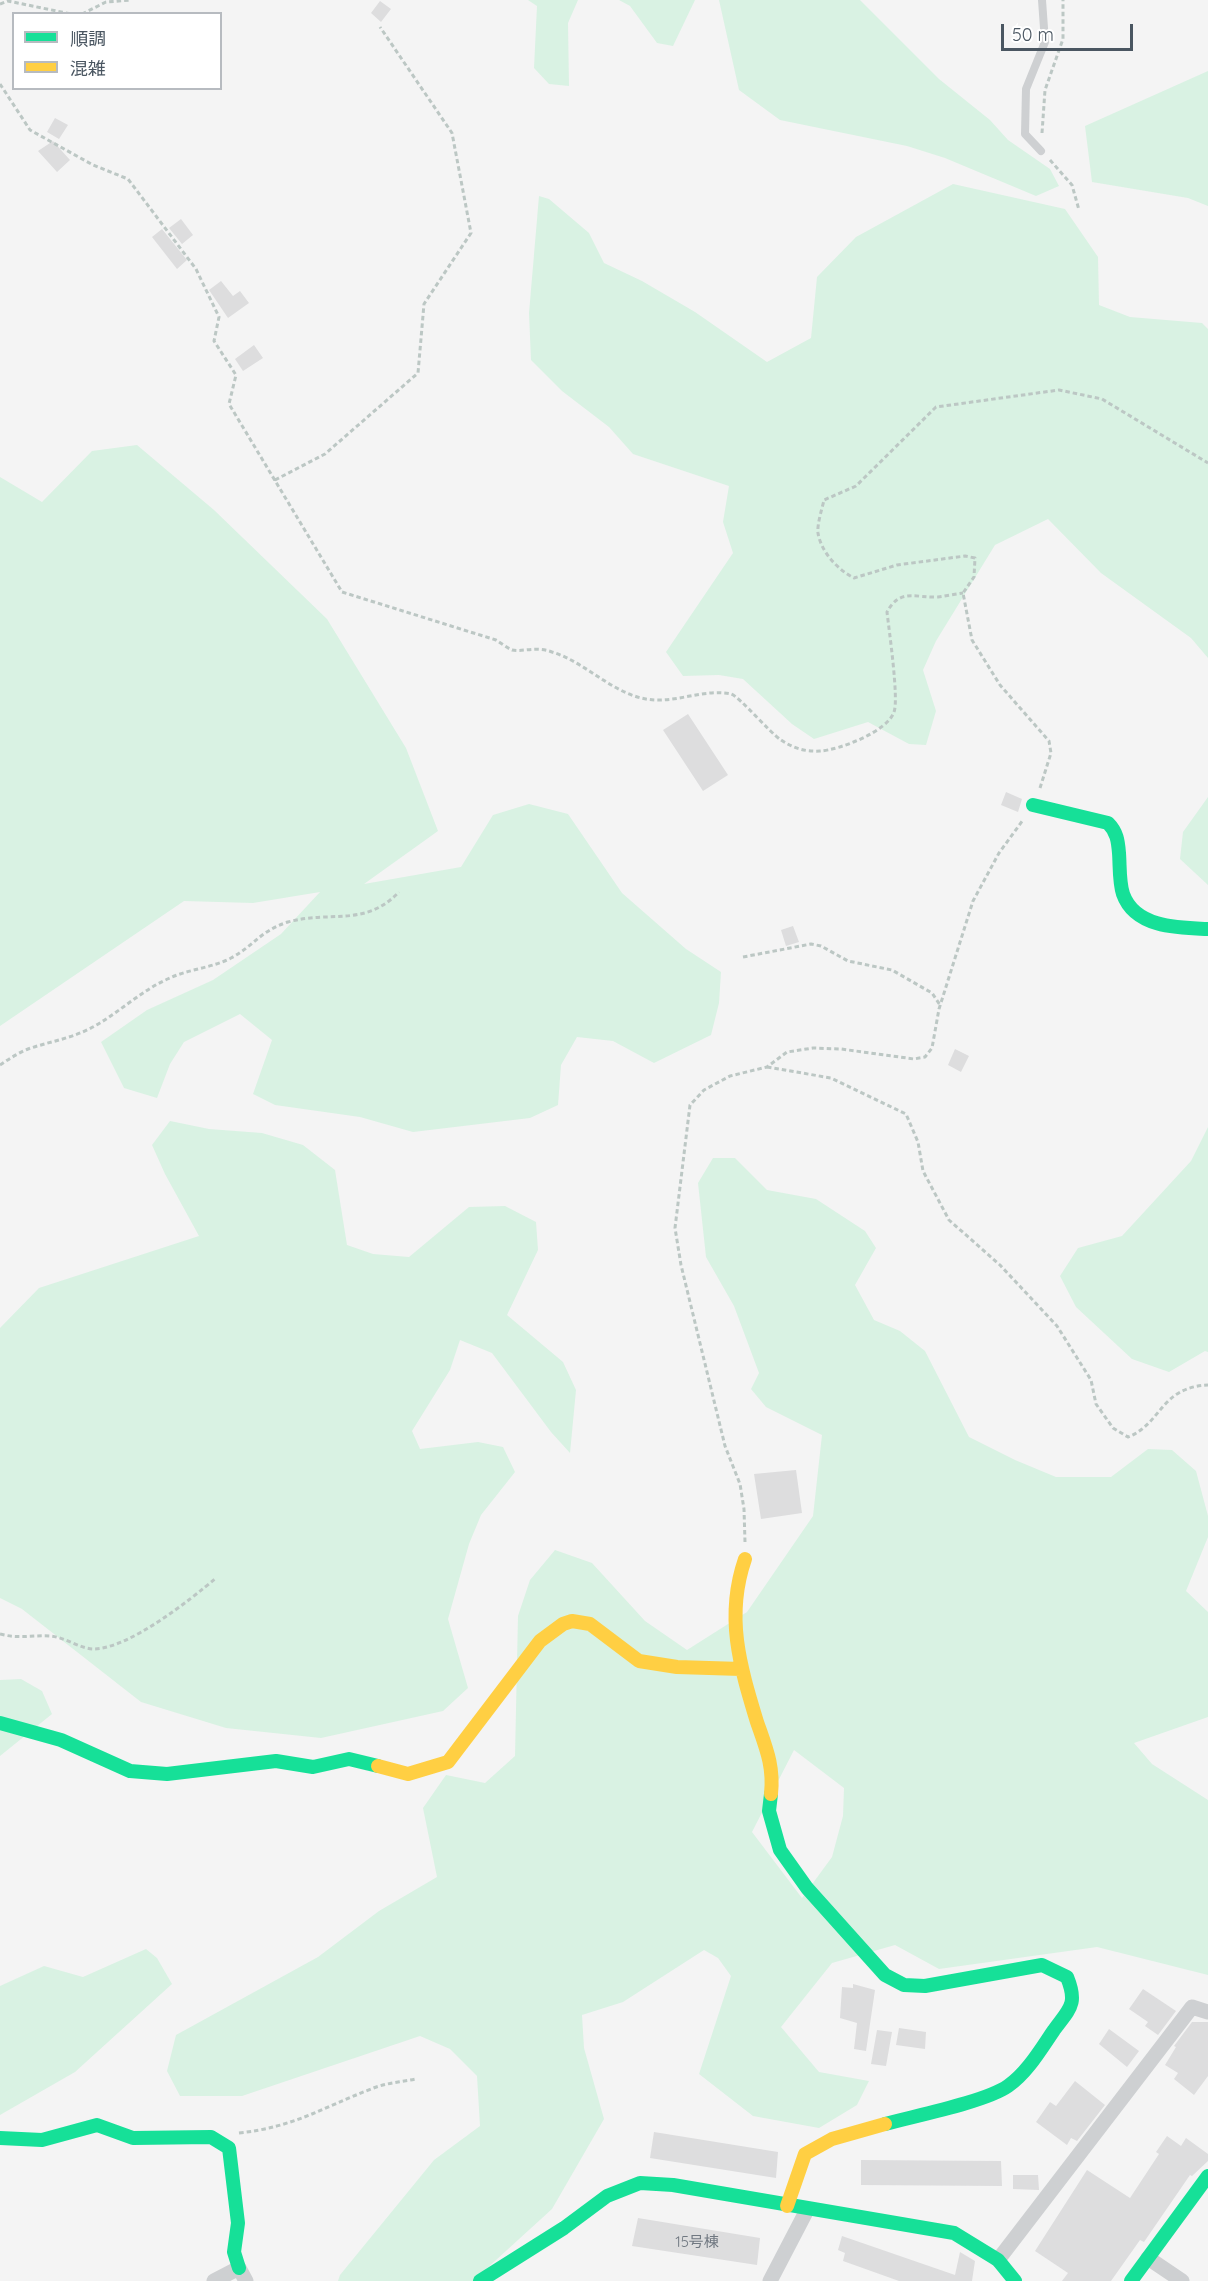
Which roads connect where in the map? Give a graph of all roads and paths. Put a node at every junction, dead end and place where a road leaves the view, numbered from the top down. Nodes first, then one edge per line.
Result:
1 (131, 0) edge
2 (1042, 0) edge
3 (1063, 0) edge
4 (0, 4) edge
5 (60, 12) edge
6 (86, 12) edge
7 (380, 27) dead end
8 (0, 84) edge
9 (1041, 151) junction
10 (1079, 210) dead end
11 (1208, 463) edge
12 (275, 480) junction
13 (963, 593) junction
14 (1033, 805) junction
15 (399, 892) dead end
16 (1208, 929) edge
17 (743, 957) dead end
18 (940, 1005) junction
19 (0, 1065) edge
20 (767, 1067) junction
21 (1208, 1385) edge
22 (745, 1559) joint
23 (216, 1578) dead end
24 (0, 1634) edge
25 (741, 1669) junction
26 (0, 1723) edge
27 (1208, 2012) edge
28 (416, 2079) dead end
29 (211, 2137) junction
30 (0, 2138) edge
31 (1208, 2176) edge
32 (787, 2206) junction
33 (807, 2210) junction
34 (1148, 2258) junction
35 (998, 2260) junction
36 (242, 2275) edge
37 (214, 2281) edge
38 (480, 2281) edge
39 (771, 2281) edge
40 (1015, 2281) edge
41 (1131, 2281) edge
42 (1182, 2281) edge

1 - 6 path
2 - 9 lane
3 - 9 path
4 - 5 path
7 - 12 path
8 - 12 path
9 - 10 path
11 - 13 path
12 - 13 path
13 - 14 path
14 - 16 street
14 - 18 path
15 - 19 path
17 - 18 path
18 - 20 path
20 - 21 path
20 - 22 path
22 - 25 street
23 - 24 path
25 - 26 street
25 - 32 street
27 - 35 street
28 - 29 path
29 - 30 street
29 - 36 street
31 - 34 street
32 - 33 street
32 - 38 street
33 - 35 street
33 - 39 street
34 - 41 street
34 - 42 street
35 - 40 street
36 - 37 street

